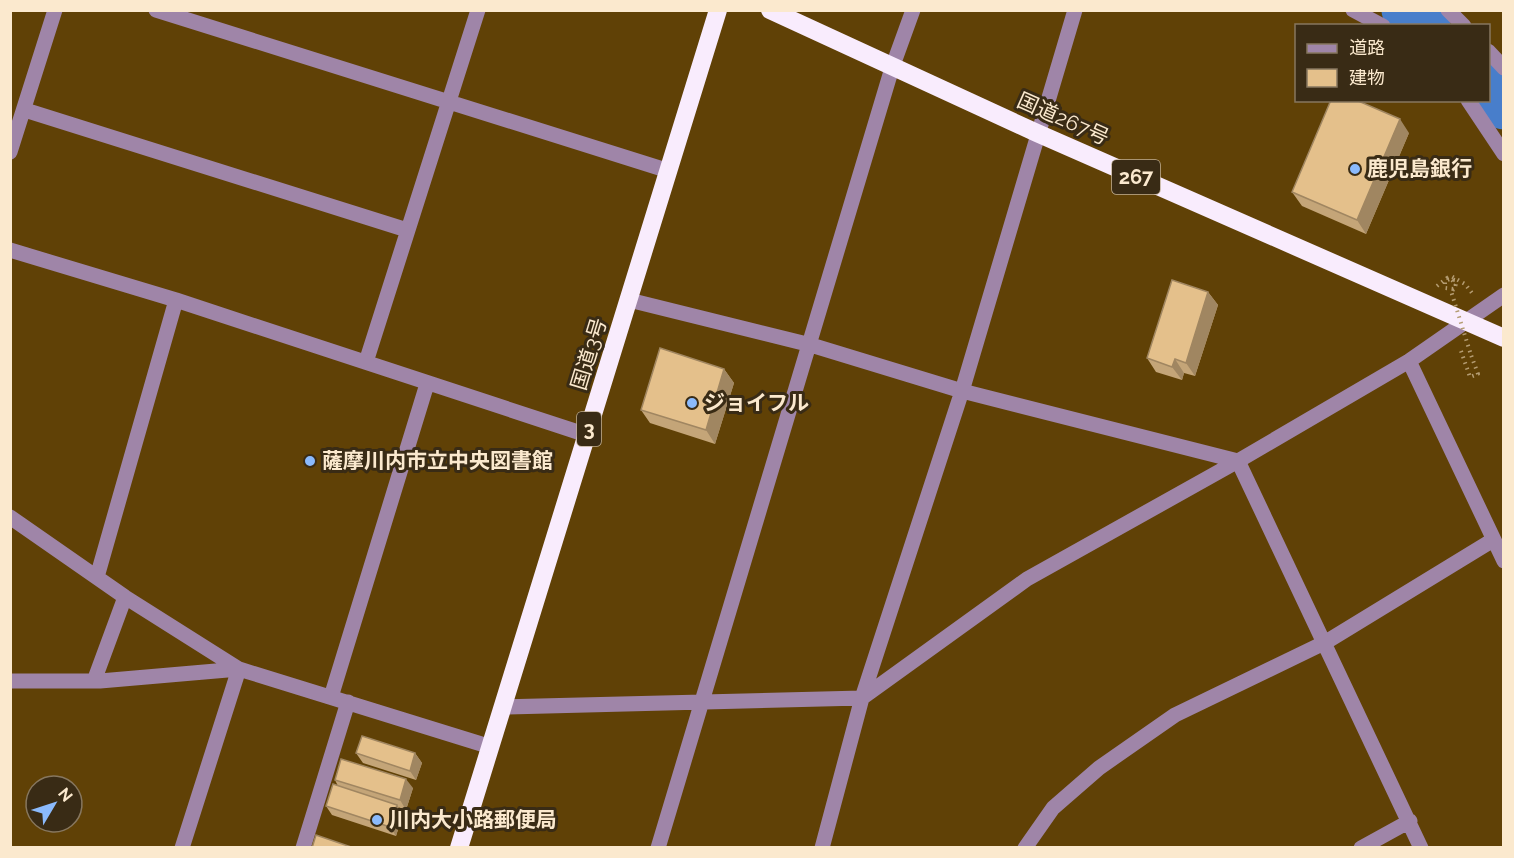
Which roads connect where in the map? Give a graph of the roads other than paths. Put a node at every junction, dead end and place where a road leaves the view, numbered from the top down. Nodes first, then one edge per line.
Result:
1 (55, 10) edge
2 (156, 10) edge
3 (478, 10) edge
4 (718, 10) edge
5 (770, 10) edge
6 (912, 10) edge
7 (1075, 10) edge
8 (1353, 10) edge
9 (1448, 10) edge
10 (1379, 24) edge
11 (1462, 24) edge
12 (1490, 53) edge
13 (892, 68) junction
14 (1503, 68) edge
15 (1469, 102) edge
16 (450, 104) junction
17 (25, 110) junction
18 (1037, 133) junction
19 (10, 152) edge
20 (1503, 154) edge
21 (669, 171) junction
22 (407, 230) junction
23 (10, 250) edge
24 (1503, 295) edge
25 (176, 300) junction
26 (629, 300) junction
27 (1466, 322) junction
28 (1503, 338) edge
29 (811, 345) junction
30 (1409, 361) junction
31 (366, 362) junction
32 (427, 384) junction
33 (962, 391) junction
34 (587, 435) junction
35 (1238, 461) junction
36 (10, 517) edge
37 (1493, 540) junction
38 (1503, 561) edge
39 (97, 577) junction
40 (125, 597) junction
41 (1326, 642) junction
42 (239, 669) junction
43 (10, 681) edge
44 (97, 681) junction
45 (331, 697) junction
46 (862, 698) junction
47 (704, 701) junction
48 (348, 702) junction
49 (503, 707) junction
50 (491, 747) junction
51 (1410, 821) junction
52 (182, 848) edge
53 (303, 848) edge
54 (459, 848) edge
55 (658, 848) edge
56 (822, 848) edge
57 (1025, 848) edge
58 (1361, 848) edge
59 (1421, 848) edge

1 - 17 street
2 - 16 street
3 - 16 street
4 - 21 highway, 国道3号 / 3
5 - 13 highway, 国道267号 / 267
6 - 13 street
7 - 18 street
8 - 10 street
9 - 11 street
12 - 14 street
13 - 18 highway, 国道267号 / 267
13 - 29 street
15 - 20 street
16 - 21 street
16 - 22 street
17 - 19 street
17 - 22 street
18 - 27 highway, 国道267号 / 267
18 - 33 street
21 - 26 highway, 国道3号 / 3
22 - 31 street
23 - 25 street
24 - 27 street
25 - 31 street
25 - 39 street
26 - 29 street
26 - 34 highway, 国道3号 / 3
27 - 28 highway, 国道267号 / 267
27 - 30 street
29 - 33 street
29 - 47 street
30 - 35 street
30 - 37 street
31 - 32 street
32 - 34 street
32 - 45 street
33 - 35 street
33 - 46 street
34 - 49 highway, 国道3号 / 3
35 - 41 street
35 - 46 street
36 - 39 street
37 - 38 street
37 - 41 street
39 - 40 street
40 - 42 street
40 - 44 street
41 - 51 street
41 - 57 street
42 - 44 street
42 - 45 street
42 - 52 street
43 - 44 street
45 - 48 street
46 - 47 street
46 - 56 street
47 - 49 street
47 - 55 street
48 - 50 street
48 - 53 street
49 - 50 highway, 国道3号 / 3
50 - 54 highway, 国道3号 / 3
51 - 58 street
51 - 59 street

